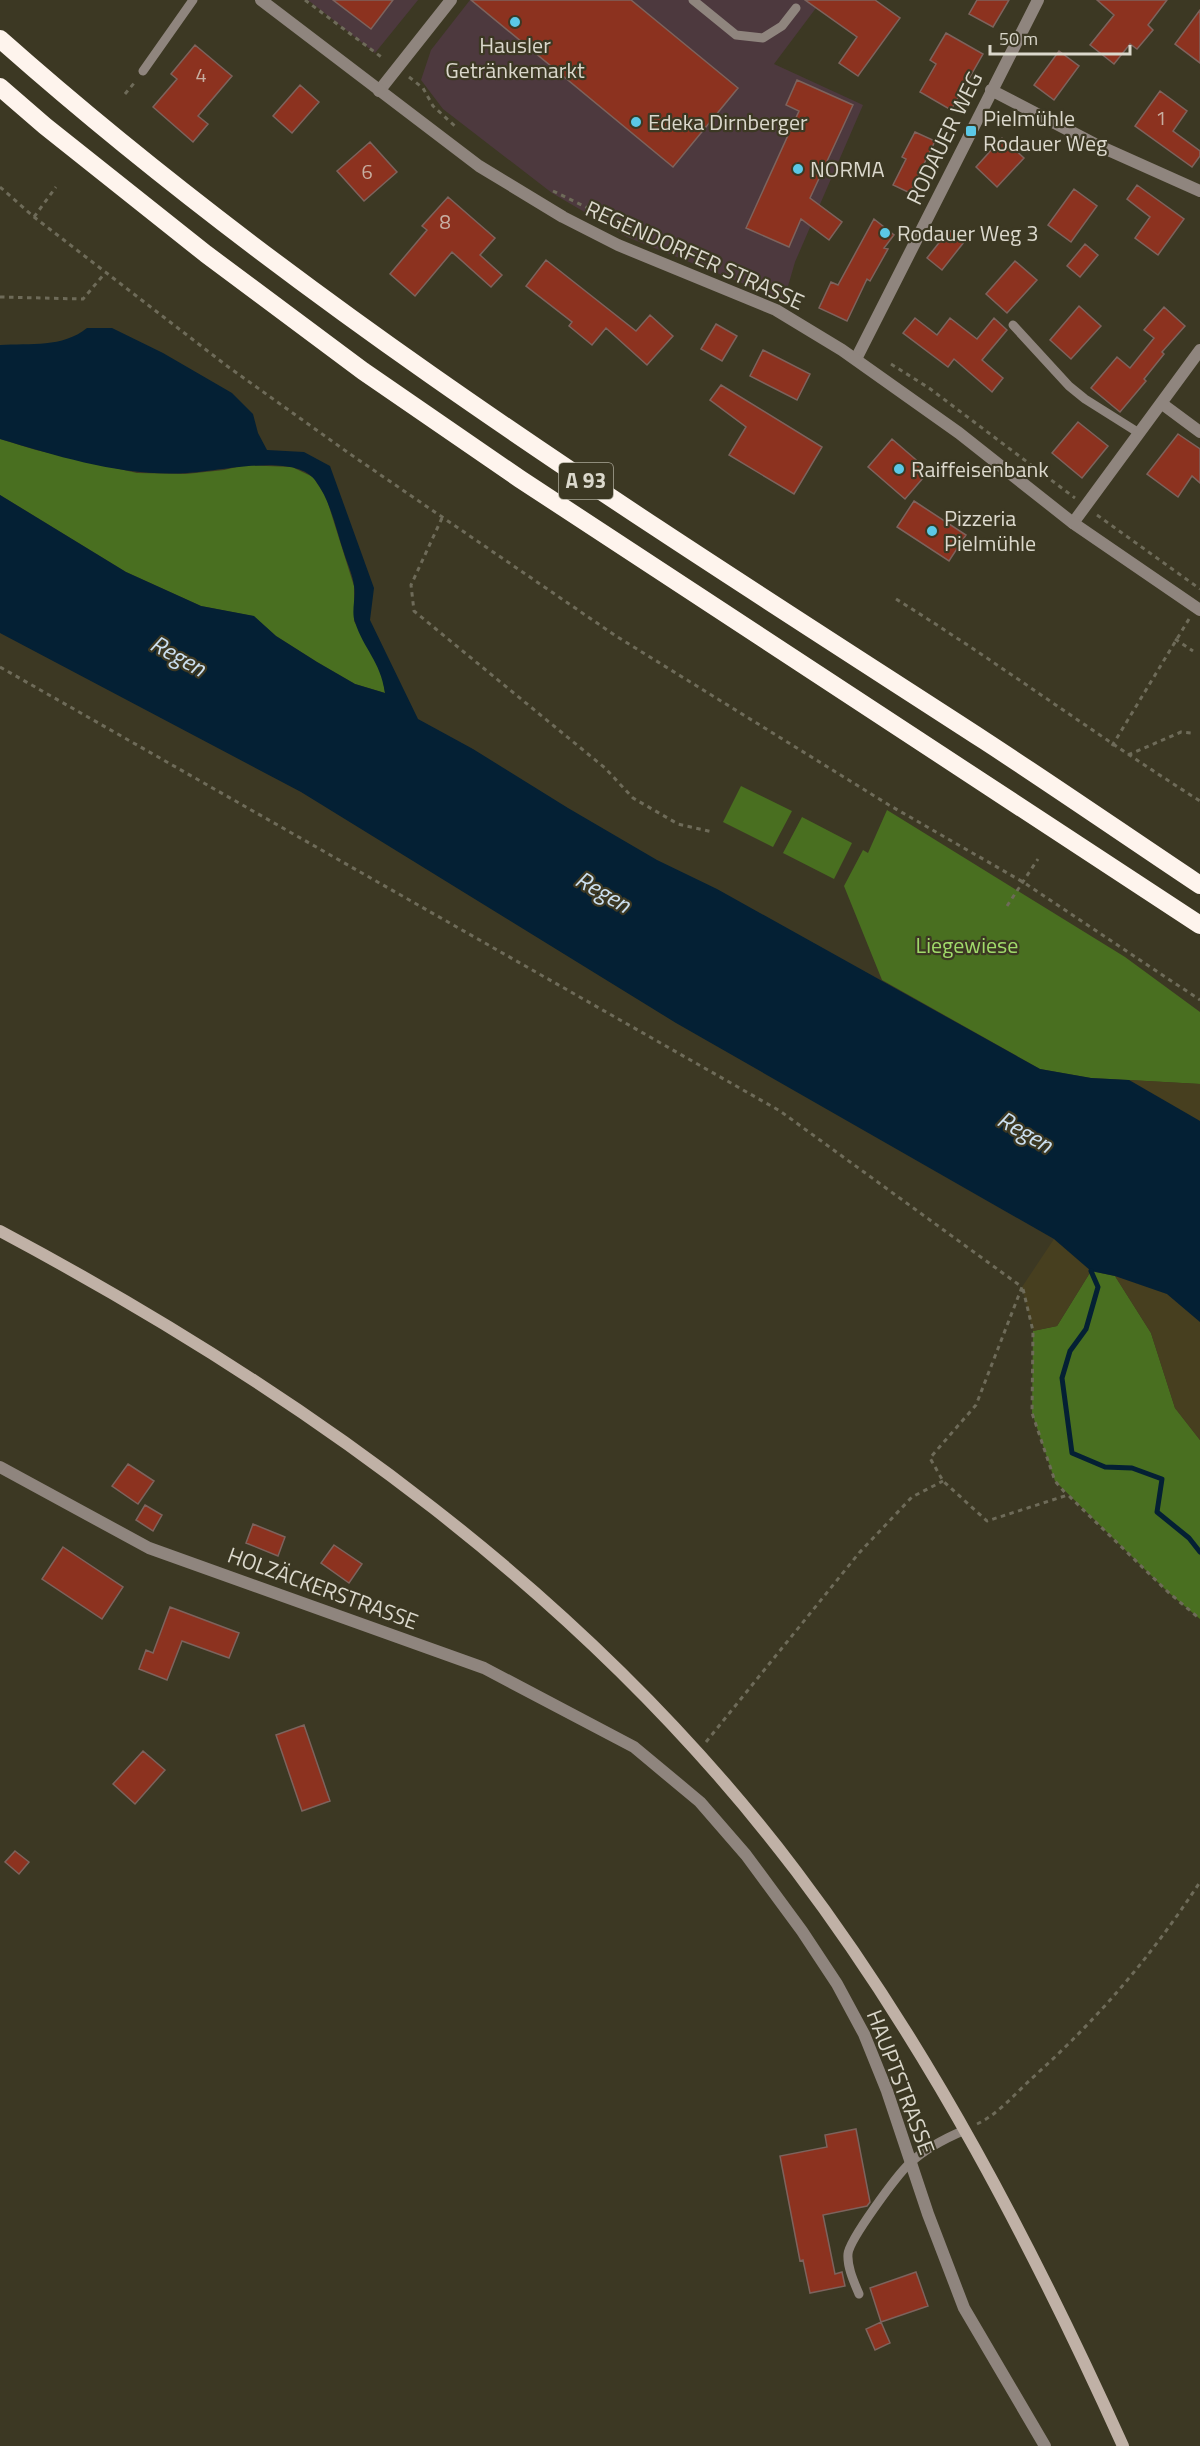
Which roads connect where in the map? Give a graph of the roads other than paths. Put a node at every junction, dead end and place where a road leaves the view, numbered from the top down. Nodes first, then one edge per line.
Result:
1 (193, 0) edge
2 (261, 0) edge
3 (451, 0) edge
4 (693, 0) edge
5 (1038, 0) edge
6 (796, 8) dead end
7 (0, 39) edge
8 (143, 71) dead end
9 (0, 87) edge
10 (991, 90) junction
11 (379, 91) junction
12 (1200, 191) edge
13 (1013, 325) dead end
14 (1200, 350) edge
15 (856, 359) junction
16 (1161, 403) junction
17 (1200, 432) edge
18 (1139, 433) junction
19 (1073, 523) junction
20 (1198, 609) edge
21 (1200, 885) edge
22 (1200, 925) edge
23 (0, 1231) edge
24 (0, 1467) edge
25 (633, 1747) joint
26 (964, 2130) junction
27 (910, 2163) junction
28 (859, 2294) dead end
29 (1045, 2446) edge
30 (1123, 2446) edge

1 - 8 lane
2 - 11 street, REGENDORFER STRASSE
3 - 11 street
4 - 6 lane
5 - 10 street, RODAUER WEG
7 - 21 highway, A 93
9 - 22 highway, A 93
10 - 12 street
10 - 15 street, RODAUER WEG
11 - 15 street, REGENDORFER STRASSE
13 - 18 lane
14 - 16 street
15 - 19 street, REGENDORFER STRASSE
16 - 17 street
16 - 18 street
18 - 19 street
19 - 20 street, REGENDORFER STRASSE
23 - 26 main road, HAUPTSTRASSE
24 - 25 street, HOLZÄCKERSTRASSE
25 - 27 street, HAUPTSTRASSE
26 - 27 lane
26 - 30 main road, HAUPTSTRASSE
27 - 28 lane
27 - 29 street, HAUPTSTRASSE

